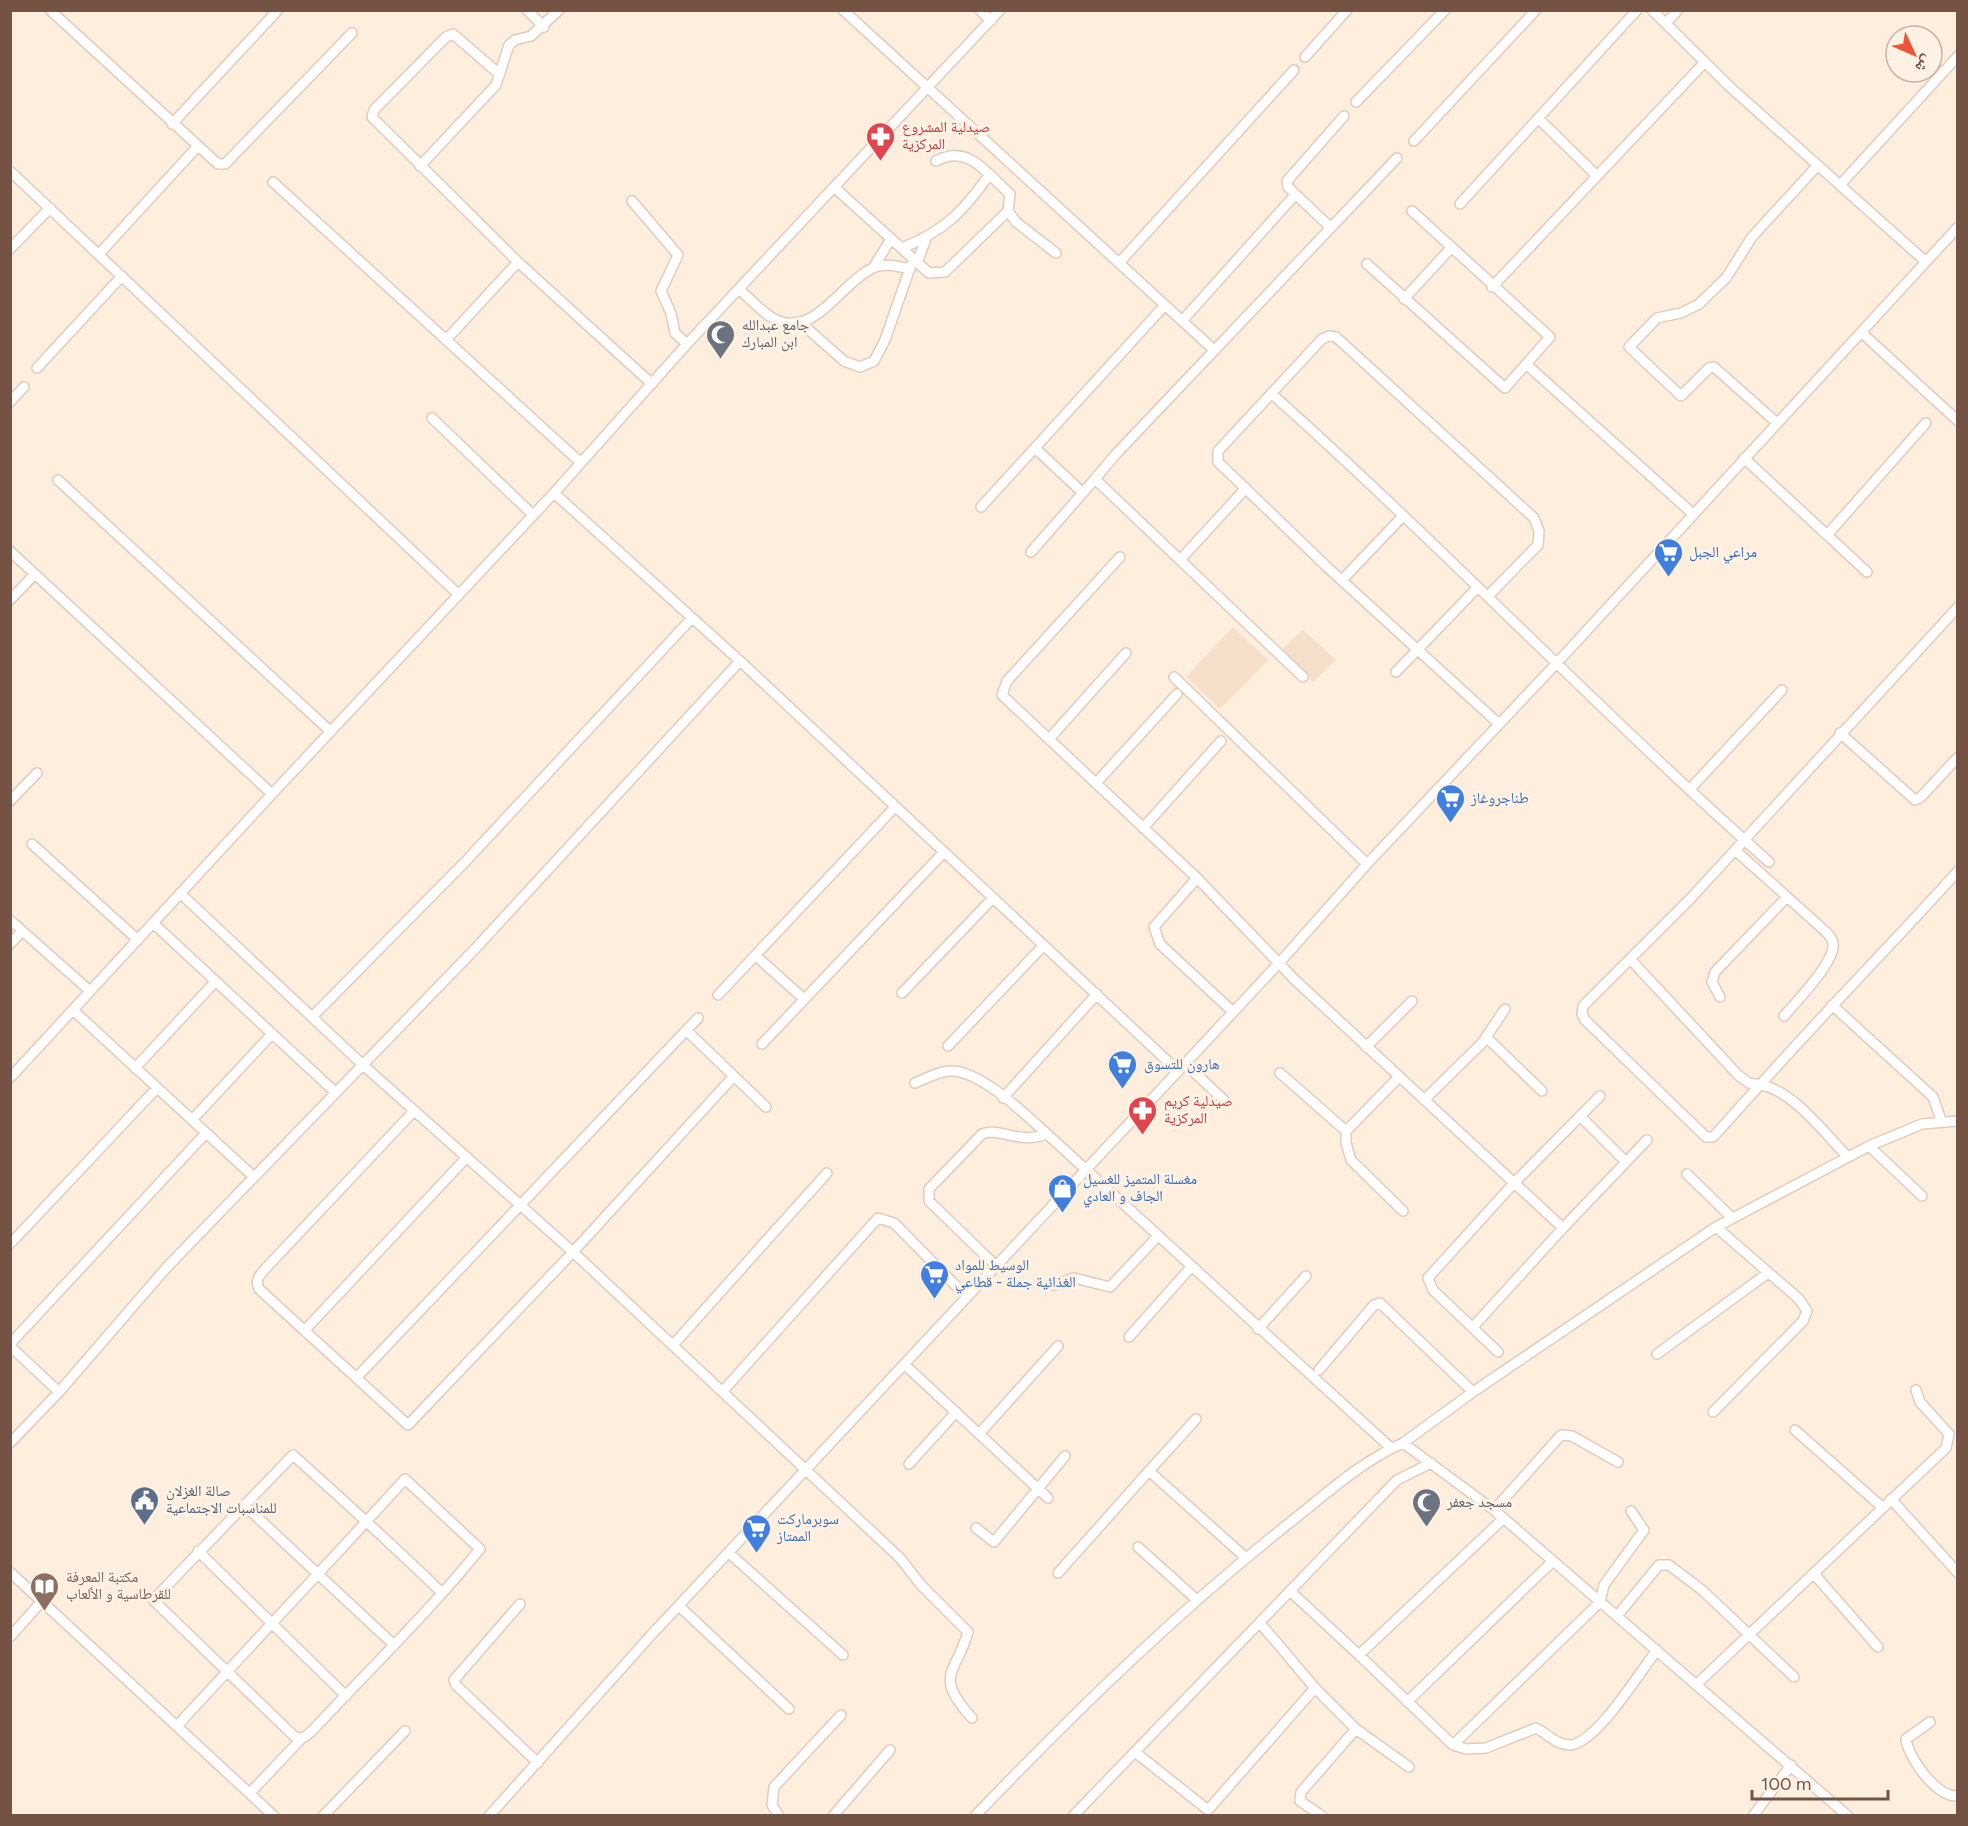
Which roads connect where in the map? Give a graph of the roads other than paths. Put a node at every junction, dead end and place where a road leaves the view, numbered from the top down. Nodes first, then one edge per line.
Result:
1 (50, 10) edge
2 (278, 10) edge
3 (526, 10) edge
4 (559, 10) edge
5 (843, 10) edge
6 (980, 10) edge
7 (1000, 10) edge
8 (1347, 10) edge
9 (1444, 10) edge
10 (1536, 10) edge
11 (1636, 10) edge
12 (1653, 10) edge
13 (1678, 10) edge
14 (991, 21) junction
15 (1666, 23) junction
16 (544, 27) junction
17 (352, 33) dead end
18 (1958, 56) edge
19 (1305, 57) dead end
20 (1705, 62) junction
21 (1294, 70) dead end
22 (498, 73) junction
23 (927, 90) junction
24 (1356, 102) dead end
25 (1344, 116) dead end
26 (1538, 118) junction
27 (172, 124) junction
28 (1414, 141) dead end
29 (197, 147) junction
30 (1397, 158) dead end
31 (936, 161) dead end
32 (1818, 165) junction
33 (420, 166) junction
34 (10, 171) edge
35 (989, 175) junction
36 (1596, 175) junction
37 (273, 182) dead end
38 (1840, 185) junction
39 (834, 187) junction
40 (1295, 195) junction
41 (632, 201) dead end
42 (1460, 204) dead end
43 (50, 208) junction
44 (1008, 211) junction
45 (1412, 211) dead end
46 (1330, 227) junction
47 (1958, 227) edge
48 (891, 239) junction
49 (926, 239) junction
50 (902, 248) junction
51 (1451, 248) junction
52 (10, 249) edge
53 (99, 254) junction
54 (1056, 254) dead end
55 (1925, 261) junction
56 (518, 262) junction
57 (913, 263) junction
58 (1119, 263) junction
59 (1366, 264) dead end
60 (873, 268) junction
61 (122, 276) junction
62 (1492, 287) junction
63 (739, 289) junction
64 (1404, 299) junction
65 (1165, 305) junction
66 (1182, 321) junction
67 (801, 323) junction
68 (1861, 332) junction
69 (446, 340) junction
70 (687, 344) junction
71 (1214, 350) junction
72 (1526, 364) junction
73 (37, 368) dead end
74 (652, 384) junction
75 (24, 387) dead end
76 (1273, 394) junction
77 (10, 402) edge
78 (1955, 415) edge
79 (432, 418) dead end
80 (1776, 422) junction
81 (1926, 423) dead end
82 (1035, 448) junction
83 (1744, 458) junction
84 (580, 462) junction
85 (1095, 479) junction
86 (57, 480) dead end
87 (1246, 488) junction
88 (554, 493) junction
89 (1083, 493) junction
90 (981, 507) dead end
91 (1693, 514) junction
92 (533, 515) junction
93 (1402, 517) junction
94 (1827, 535) junction
95 (10, 551) edge
96 (1031, 552) dead end
97 (1120, 557) dead end
98 (1180, 560) junction
99 (1868, 572) dead end
100 (35, 573) junction
101 (1342, 580) junction
102 (1478, 587) junction
103 (458, 594) junction
104 (1488, 596) junction
105 (10, 600) edge
106 (1958, 607) edge
107 (692, 618) junction
108 (1418, 650) junction
109 (1126, 653) dead end
110 (740, 661) junction
111 (1555, 665) junction
112 (1396, 672) dead end
113 (1174, 677) dead end
114 (1303, 677) dead end
115 (1782, 690) dead end
116 (1178, 694) dead end
117 (1500, 724) junction
118 (330, 731) junction
119 (1840, 732) junction
120 (1049, 739) junction
121 (1221, 741) dead end
122 (1958, 757) edge
123 (37, 773) dead end
124 (1096, 783) junction
125 (1690, 789) junction
126 (272, 794) junction
127 (10, 801) edge
128 (895, 807) junction
129 (1143, 828) junction
130 (1744, 840) junction
131 (32, 844) dead end
132 (1735, 850) junction
133 (944, 852) junction
134 (1769, 862) dead end
135 (1367, 864) junction
136 (1958, 870) edge
137 (1197, 878) junction
138 (180, 893) junction
139 (1787, 897) junction
140 (993, 898) junction
141 (10, 920) edge
142 (153, 923) junction
143 (22, 931) junction
144 (138, 940) junction
145 (10, 944) edge
146 (1044, 945) junction
147 (756, 956) junction
148 (1631, 960) junction
149 (1280, 962) junction
150 (215, 982) junction
151 (90, 991) junction
152 (902, 993) dead end
153 (1097, 994) junction
154 (718, 995) dead end
155 (1720, 997) dead end
156 (804, 999) junction
157 (1412, 1001) dead end
158 (1832, 1005) junction
159 (1505, 1009) dead end
160 (74, 1011) junction
161 (1232, 1011) junction
162 (1784, 1016) dead end
163 (312, 1017) junction
164 (698, 1018) dead end
165 (687, 1031) junction
166 (271, 1035) junction
167 (1486, 1037) junction
168 (762, 1044) dead end
169 (948, 1046) dead end
170 (1366, 1047) junction
171 (363, 1065) junction
172 (1180, 1066) junction
173 (135, 1068) junction
174 (1280, 1073) dead end
175 (734, 1076) junction
176 (1399, 1077) junction
177 (10, 1078) edge
178 (915, 1083) dead end
179 (1760, 1084) junction
180 (157, 1088) junction
181 (1542, 1091) dead end
182 (335, 1092) junction
183 (1600, 1096) dead end
184 (1003, 1098) junction
185 (1424, 1100) junction
186 (1225, 1101) dead end
187 (766, 1107) dead end
188 (414, 1111) junction
189 (1580, 1116) junction
190 (192, 1120) junction
191 (1941, 1120) junction
192 (1958, 1121) edge
193 (1346, 1131) junction
194 (206, 1132) junction
195 (1047, 1134) junction
196 (1647, 1140) dead end
197 (1869, 1146) junction
198 (1847, 1156) junction
199 (467, 1157) junction
200 (1626, 1162) junction
201 (1086, 1169) junction
202 (826, 1173) dead end
203 (1686, 1174) dead end
204 (254, 1177) junction
205 (1514, 1183) junction
206 (1922, 1196) dead end
207 (521, 1205) junction
208 (1403, 1211) dead end
209 (1732, 1218) junction
210 (1716, 1227) junction
211 (1563, 1228) junction
212 (1158, 1236) junction
213 (10, 1244) edge
214 (573, 1252) junction
215 (996, 1266) junction
216 (1192, 1266) junction
217 (1767, 1273) junction
218 (1306, 1276) dead end
219 (1054, 1285) dead end
220 (967, 1297) junction
221 (1473, 1327) junction
222 (1258, 1329) junction
223 (305, 1330) junction
224 (1129, 1337) dead end
225 (10, 1345) edge
226 (673, 1346) junction
227 (1058, 1346) dead end
228 (1498, 1353) dead end
229 (1657, 1354) dead end
230 (905, 1365) junction
231 (1318, 1370) dead end
232 (357, 1377) junction
233 (1916, 1390) dead end
234 (59, 1392) junction
235 (722, 1392) junction
236 (1473, 1392) junction
237 (956, 1412) junction
238 (1713, 1412) dead end
239 (1196, 1419) dead end
240 (1796, 1430) dead end
241 (979, 1434) junction
242 (10, 1443) edge
243 (1403, 1443) junction
244 (1391, 1448) junction
245 (1065, 1456) dead end
246 (1618, 1462) dead end
247 (909, 1464) dead end
248 (1431, 1464) junction
249 (807, 1471) junction
250 (1149, 1471) junction
251 (1039, 1489) junction
252 (1048, 1498) dead end
253 (1891, 1499) junction
254 (244, 1505) junction
255 (1882, 1507) junction
256 (1494, 1509) junction
257 (1631, 1511) dead end
258 (1504, 1518) junction
259 (367, 1522) junction
260 (976, 1528) dead end
261 (1138, 1546) dead end
262 (198, 1551) junction
263 (729, 1552) junction
264 (1245, 1557) junction
265 (1553, 1561) junction
266 (10, 1572) edge
267 (317, 1573) junction
268 (1058, 1573) dead end
269 (1958, 1573) edge
270 (1814, 1574) junction
271 (1290, 1591) junction
272 (441, 1592) junction
273 (1197, 1600) junction
274 (42, 1601) junction
275 (1600, 1602) junction
276 (520, 1604) dead end
277 (679, 1606) junction
278 (1617, 1616) junction
279 (271, 1622) junction
280 (1260, 1623) junction
281 (1751, 1635) junction
282 (10, 1637) edge
283 (393, 1644) junction
284 (1878, 1647) dead end
285 (1657, 1650) junction
286 (843, 1655) dead end
287 (1359, 1655) junction
288 (226, 1672) junction
289 (1794, 1677) dead end
290 (1698, 1683) junction
291 (1315, 1688) junction
292 (346, 1696) junction
293 (1407, 1702) junction
294 (789, 1709) dead end
295 (841, 1715) dead end
296 (972, 1718) dead end
297 (1930, 1722) dead end
298 (177, 1726) junction
299 (1356, 1729) junction
300 (405, 1731) dead end
301 (301, 1739) junction
302 (1453, 1745) junction
303 (890, 1750) dead end
304 (1135, 1752) junction
305 (538, 1763) junction
306 (1791, 1765) junction
307 (1409, 1767) dead end
308 (250, 1793) junction
309 (1958, 1796) edge
310 (1080, 1813) edge
311 (1211, 1813) edge
312 (274, 1815) edge
313 (324, 1815) edge
314 (489, 1815) edge
315 (779, 1815) edge
316 (833, 1815) edge
317 (975, 1815) edge
318 (1322, 1815) edge
319 (1753, 1815) edge
320 (1848, 1815) edge

1 - 27 street
2 - 27 street
3 - 16 street
4 - 16 street
5 - 23 street
6 - 14 street
7 - 14 street
8 - 19 street
9 - 24 street
10 - 28 street
11 - 26 street
12 - 15 street
13 - 15 street
14 - 23 street
15 - 20 street
16 - 22 street
17 - 29 street
18 - 38 street
20 - 32 street
20 - 36 street
21 - 58 street
22 - 33 street
22 - 33 street
23 - 39 street
23 - 58 street
25 - 40 street
26 - 36 street
26 - 42 street
27 - 29 street
29 - 53 street
30 - 46 street
31 - 35 street
32 - 38 street
32 - 80 street
33 - 56 street
34 - 43 street
35 - 44 street
35 - 49 street
36 - 62 street
37 - 69 street
38 - 55 street
39 - 48 street
39 - 63 street
40 - 46 street
40 - 66 street
41 - 70 street
43 - 52 street
43 - 53 street
44 - 54 street
44 - 57 street
45 - 51 street
46 - 71 street
47 - 55 street
48 - 50 street
48 - 60 street
49 - 50 street
49 - 57 street
50 - 57 street
51 - 62 street
51 - 64 street
53 - 61 street
55 - 68 street
56 - 69 street
56 - 74 street
57 - 60 street
57 - 67 street
58 - 65 street
59 - 64 street
60 - 67 street
61 - 73 street
61 - 103 street
62 - 72 street
63 - 67 street
63 - 70 street
64 - 72 street
65 - 66 street
65 - 82 street
66 - 71 street
68 - 78 street
68 - 80 street
69 - 84 street
70 - 74 street
71 - 85 street
72 - 91 street
74 - 84 street
75 - 77 street
76 - 87 street
76 - 93 street
76 - 104 street
79 - 92 street
80 - 83 street
81 - 94 street
82 - 89 street
82 - 90 street
83 - 91 street
83 - 94 street
84 - 88 street
85 - 89 street
85 - 98 street
86 - 118 street
87 - 98 street
87 - 101 street
88 - 92 street
88 - 107 street
89 - 96 street
91 - 111 street
92 - 103 street
93 - 101 street
93 - 102 street
94 - 99 street
95 - 100 street
97 - 120 street
98 - 114 street
100 - 105 street
100 - 126 street
101 - 108 street
102 - 104 street
102 - 108 street
103 - 118 street
104 - 111 street
106 - 119 street
107 - 110 street
107 - 163 street
108 - 112 street
108 - 117 street
109 - 120 street
110 - 128 street
110 - 171 street
111 - 117 street
111 - 125 street
113 - 135 street
115 - 125 street
116 - 124 street
117 - 135 street
118 - 126 street
119 - 122 street
119 - 130 street
120 - 124 street
121 - 129 street
123 - 127 street
124 - 129 street
125 - 130 street
126 - 138 street
128 - 133 street
128 - 147 street
129 - 137 street
130 - 132 street
130 - 134 street
131 - 144 street
132 - 139 street
132 - 148 street
133 - 140 street
133 - 156 street
135 - 149 street
136 - 158 street
137 - 149 street
137 - 161 street
138 - 142 street
138 - 163 street
139 - 155 street
139 - 162 street
140 - 146 street
140 - 152 street
141 - 143 street
142 - 144 street
142 - 150 street
143 - 145 street
143 - 151 street
144 - 151 street
146 - 153 street
146 - 169 street
147 - 154 street
147 - 156 street
148 - 179 street
148 - 179 street
149 - 161 street
149 - 170 street
150 - 166 street
150 - 173 street
151 - 160 street
153 - 172 street
153 - 184 street
156 - 168 street
157 - 170 street
158 - 179 street
158 - 191 street
159 - 167 street
160 - 173 street
160 - 177 street
161 - 172 street
163 - 171 street
164 - 165 street
165 - 175 street
165 - 207 street
166 - 182 street
166 - 190 street
167 - 181 street
167 - 185 street
170 - 176 street
171 - 182 street
171 - 188 street
172 - 186 street
172 - 201 street
173 - 180 street
174 - 193 street
175 - 187 street
175 - 214 street
176 - 185 street
176 - 193 street
178 - 184 street
179 - 198 street
180 - 190 street
180 - 213 street
182 - 204 street
183 - 189 street
184 - 195 street
185 - 205 street
188 - 199 street
188 - 223 street
189 - 200 street
189 - 205 street
190 - 194 street
191 - 192 street
191 - 197 street
193 - 208 street
194 - 204 street
194 - 225 street
195 - 201 street
195 - 215 street
196 - 200 street
197 - 198 street
197 - 206 street
198 - 209 street
199 - 207 street
199 - 223 street
200 - 211 street
201 - 212 street
201 - 215 street
202 - 226 street
203 - 209 street
204 - 234 street
205 - 211 street
205 - 221 street
207 - 214 street
207 - 232 street
209 - 210 street
210 - 217 street
210 - 236 street
211 - 221 street
212 - 216 street
212 - 219 street
214 - 226 street
214 - 232 street
215 - 220 street
216 - 222 street
216 - 224 street
217 - 229 street
217 - 238 street
218 - 222 street
220 - 230 street
220 - 235 street
221 - 228 street
222 - 244 street
223 - 232 street
225 - 234 street
226 - 235 street
227 - 241 street
230 - 237 street
230 - 249 street
231 - 236 street
233 - 253 street
234 - 242 street
235 - 249 street
236 - 243 street
237 - 241 street
237 - 247 street
239 - 250 street
240 - 255 street
241 - 251 street
243 - 244 street
243 - 248 street
244 - 264 street
245 - 251 street
246 - 256 street
248 - 256 street
248 - 271 street
249 - 263 street
249 - 296 street
250 - 264 street
250 - 268 street
251 - 252 street
251 - 260 street
253 - 255 street
253 - 269 street
254 - 259 street
254 - 262 street
254 - 267 street
255 - 270 street
256 - 258 street
257 - 275 street
258 - 265 street
258 - 287 street
259 - 267 street
259 - 272 street
259 - 272 street
261 - 273 street
262 - 279 street
262 - 288 street
263 - 277 street
263 - 286 street
264 - 273 street
265 - 275 street
265 - 293 street
266 - 274 street
267 - 279 street
267 - 283 street
270 - 281 street
270 - 284 street
271 - 280 street
271 - 287 street
272 - 283 street
273 - 317 street
274 - 282 street
274 - 298 street
275 - 278 street
275 - 302 street
276 - 305 street
277 - 294 street
277 - 305 street
278 - 281 street
278 - 285 street
279 - 288 street
279 - 292 street
280 - 291 street
280 - 304 street
281 - 289 street
281 - 290 street
283 - 292 street
285 - 290 street
285 - 302 street
287 - 293 street
288 - 298 street
288 - 301 street
290 - 306 street
291 - 299 street
291 - 311 street
292 - 301 street
293 - 302 street
295 - 315 street
297 - 309 street
298 - 308 street
299 - 307 street
299 - 318 street
300 - 313 street
301 - 308 street
303 - 316 street
304 - 310 street
304 - 311 street
305 - 314 street
306 - 319 street
306 - 320 street
308 - 312 street

